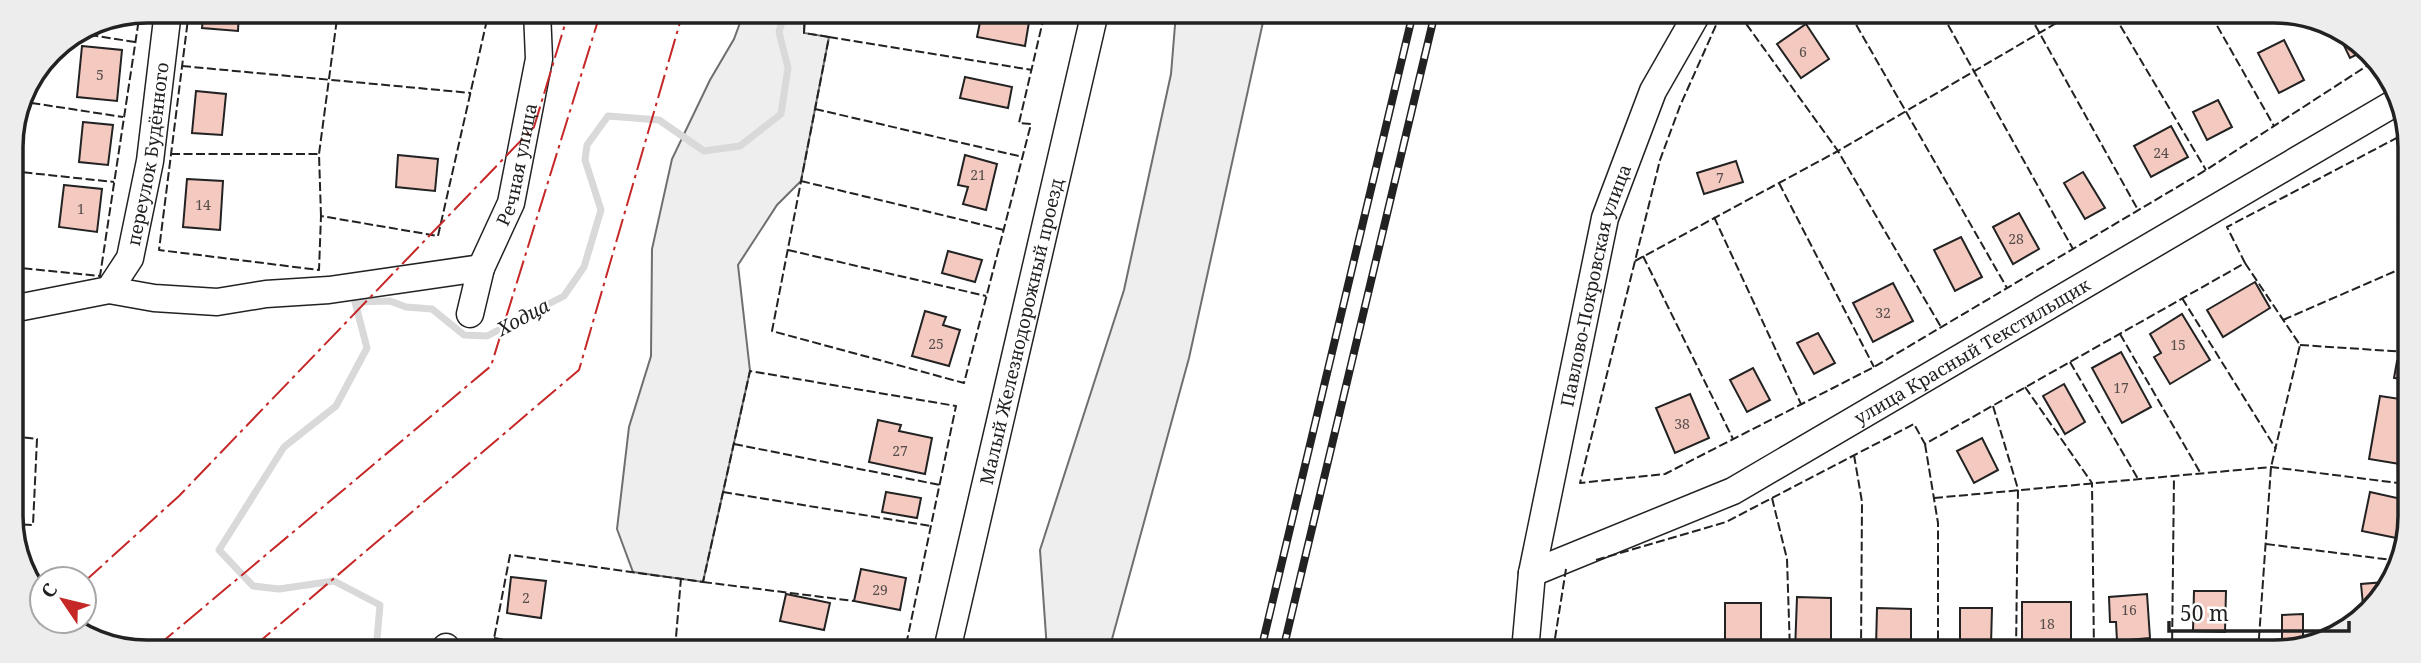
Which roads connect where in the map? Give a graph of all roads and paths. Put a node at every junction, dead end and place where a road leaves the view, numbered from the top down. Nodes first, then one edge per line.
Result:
1 (166, 23) edge
2 (538, 23) edge
3 (1092, 23) edge
4 (1692, 23) edge
5 (2391, 105) edge
6 (481, 268) junction
7 (109, 290) junction
8 (23, 307) edge
9 (470, 314) dead end
10 (1532, 572) junction
11 (949, 640) edge
12 (1526, 640) edge

1 - 7 street, переулок Будённого
2 - 6 street, Речная улица
3 - 11 street, Малый Железнодорожный проезд
4 - 10 street, Павлово-Покровская улица
5 - 10 street, улица Красный Текстильщик
6 - 7 street
6 - 9 street, Речная улица
7 - 8 street
10 - 12 street, Павлово-Покровская улица

